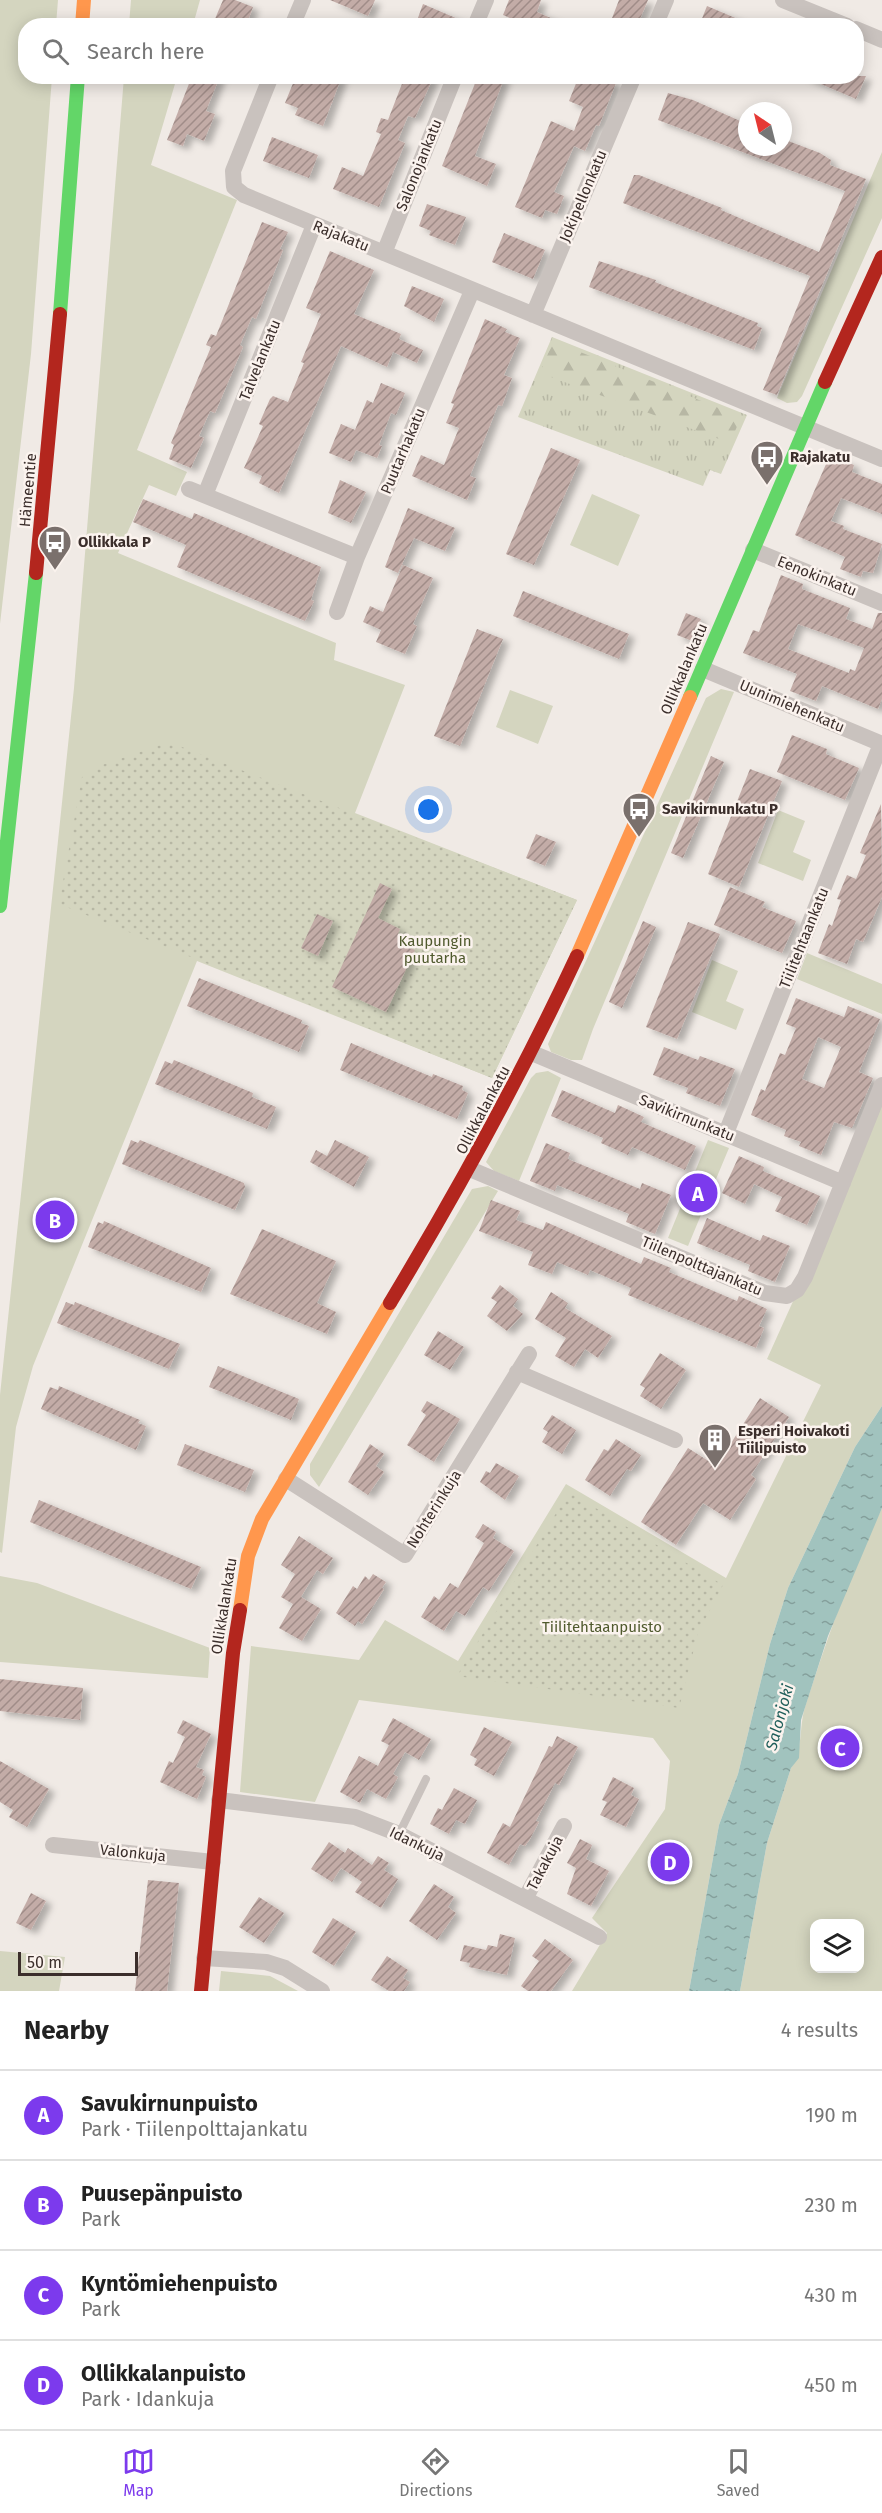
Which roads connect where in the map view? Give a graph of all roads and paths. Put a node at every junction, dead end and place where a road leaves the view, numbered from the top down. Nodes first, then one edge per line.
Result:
1 (84, 0) edge
2 (303, 0) edge
3 (486, 0) edge
4 (666, 0) edge
5 (783, 0) edge
6 (83, 18) edge
7 (295, 18) edge
8 (478, 18) edge
9 (658, 18) edge
10 (827, 18) edge
11 (864, 32) edge
12 (882, 40) edge
13 (77, 84) edge
14 (268, 84) edge
15 (452, 84) edge
16 (631, 84) edge
17 (314, 225) junction
18 (384, 253) junction
19 (882, 257) edge
20 (472, 291) junction
21 (533, 315) junction
22 (805, 427) junction
23 (882, 459) edge
24 (189, 489) dead end
25 (205, 495) junction
26 (753, 550) junction
27 (357, 557) junction
28 (882, 603) edge
29 (337, 612) dead end
30 (703, 669) junction
31 (882, 744) edge
32 (0, 906) edge
33 (532, 1053) junction
34 (882, 1085) edge
35 (726, 1133) junction
36 (470, 1169) junction
37 (843, 1182) junction
38 (529, 1354) dead end
39 (517, 1372) junction
40 (675, 1440) dead end
41 (286, 1479) junction
42 (426, 1779) dead end
43 (219, 1800) junction
44 (564, 1826) dead end
45 (399, 1834) junction
46 (53, 1845) dead end
47 (213, 1862) junction
48 (525, 1899) junction
49 (599, 1937) dead end
50 (204, 1958) junction
51 (201, 1991) edge
52 (322, 1991) edge

1 - 6 street
2 - 7 street
3 - 8 street
4 - 9 street
5 - 10 street
11 - 12 street
13 - 32 street, Hämeentie
14 - 17 street, Rajakatu
15 - 18 street, Salonojankatu
16 - 21 street, Jokipellonkatu
17 - 18 street, Rajakatu
17 - 25 street, Talvelankatu
18 - 20 street, Rajakatu
19 - 22 street, Ollikkalankatu
20 - 21 street, Rajakatu
20 - 27 street, Puutarhakatu
21 - 22 street, Rajakatu
22 - 23 street, Rajakatu
22 - 26 street, Ollikkalankatu
24 - 25 street
25 - 27 street
26 - 28 street, Eenokinkatu
26 - 30 street, Ollikkalankatu
27 - 29 street, Puutarhakatu
30 - 31 street, Uunimiehenkatu
30 - 33 street, Ollikkalankatu
31 - 35 street, Tiilitehtaankatu
33 - 35 street, Savikirnunkatu
33 - 36 street, Ollikkalankatu
34 - 37 street, Tiilenpolttajankatu
35 - 37 street, Savikirnunkatu
36 - 37 street, Tiilenpolttajankatu
36 - 41 street, Ollikkalankatu
38 - 39 street, Nohterinkuja
39 - 40 street
39 - 41 street, Nohterinkuja
41 - 43 street, Ollikkalankatu
42 - 45 lane
43 - 45 street, Idankuja
43 - 47 street, Ollikkalankatu
44 - 48 street, Takakuja
45 - 48 street, Idankuja
46 - 47 street, Valonkuja
47 - 50 street, Ollikkalankatu
48 - 49 street, Idankuja
50 - 51 street, Ollikkalankatu
50 - 52 street

